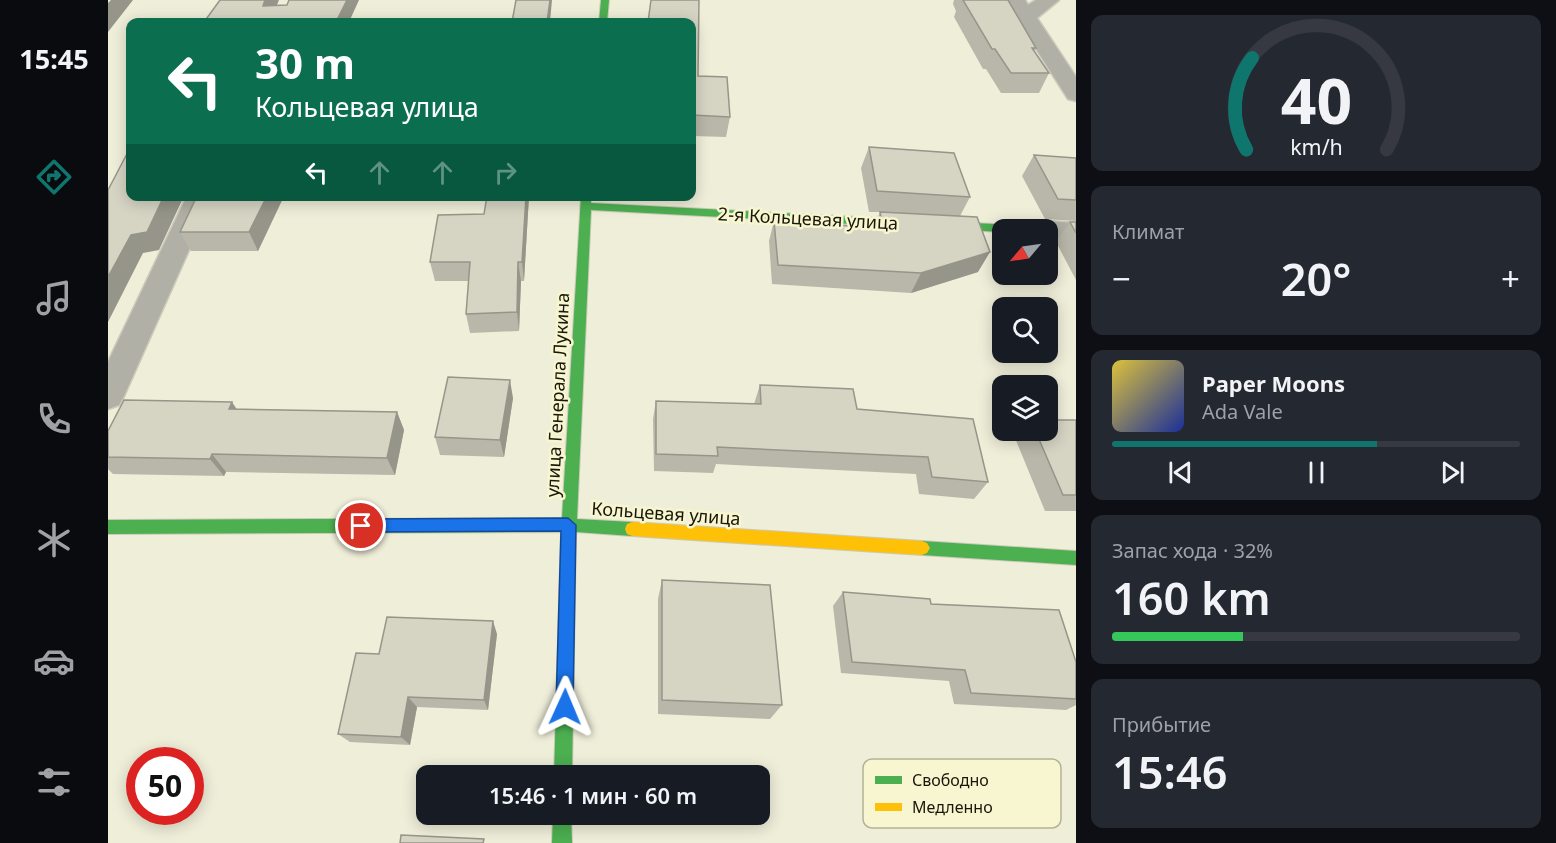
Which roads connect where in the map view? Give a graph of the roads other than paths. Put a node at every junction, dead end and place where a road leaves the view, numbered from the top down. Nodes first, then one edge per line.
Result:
1 (605, 0) edge
2 (1049, 0) edge
3 (1020, 8) edge
4 (603, 18) edge
5 (1076, 94) edge
6 (198, 201) edge
7 (586, 201) edge
8 (992, 228) edge
9 (1058, 231) edge
10 (1076, 232) edge
11 (108, 396) edge
12 (568, 525) junction
13 (108, 527) edge
14 (1076, 558) edge
15 (563, 765) edge
16 (562, 825) edge
17 (562, 843) edge

1 - 4 street
2 - 3 street
3 - 5 street
6 - 11 street
7 - 8 street, 2-я Кольцевая улица
7 - 12 street, улица Генерала Лукина
9 - 10 street
12 - 13 street, Кольцевая улица
12 - 14 street, Кольцевая улица
12 - 15 street, улица Генерала Лукина
16 - 17 street

